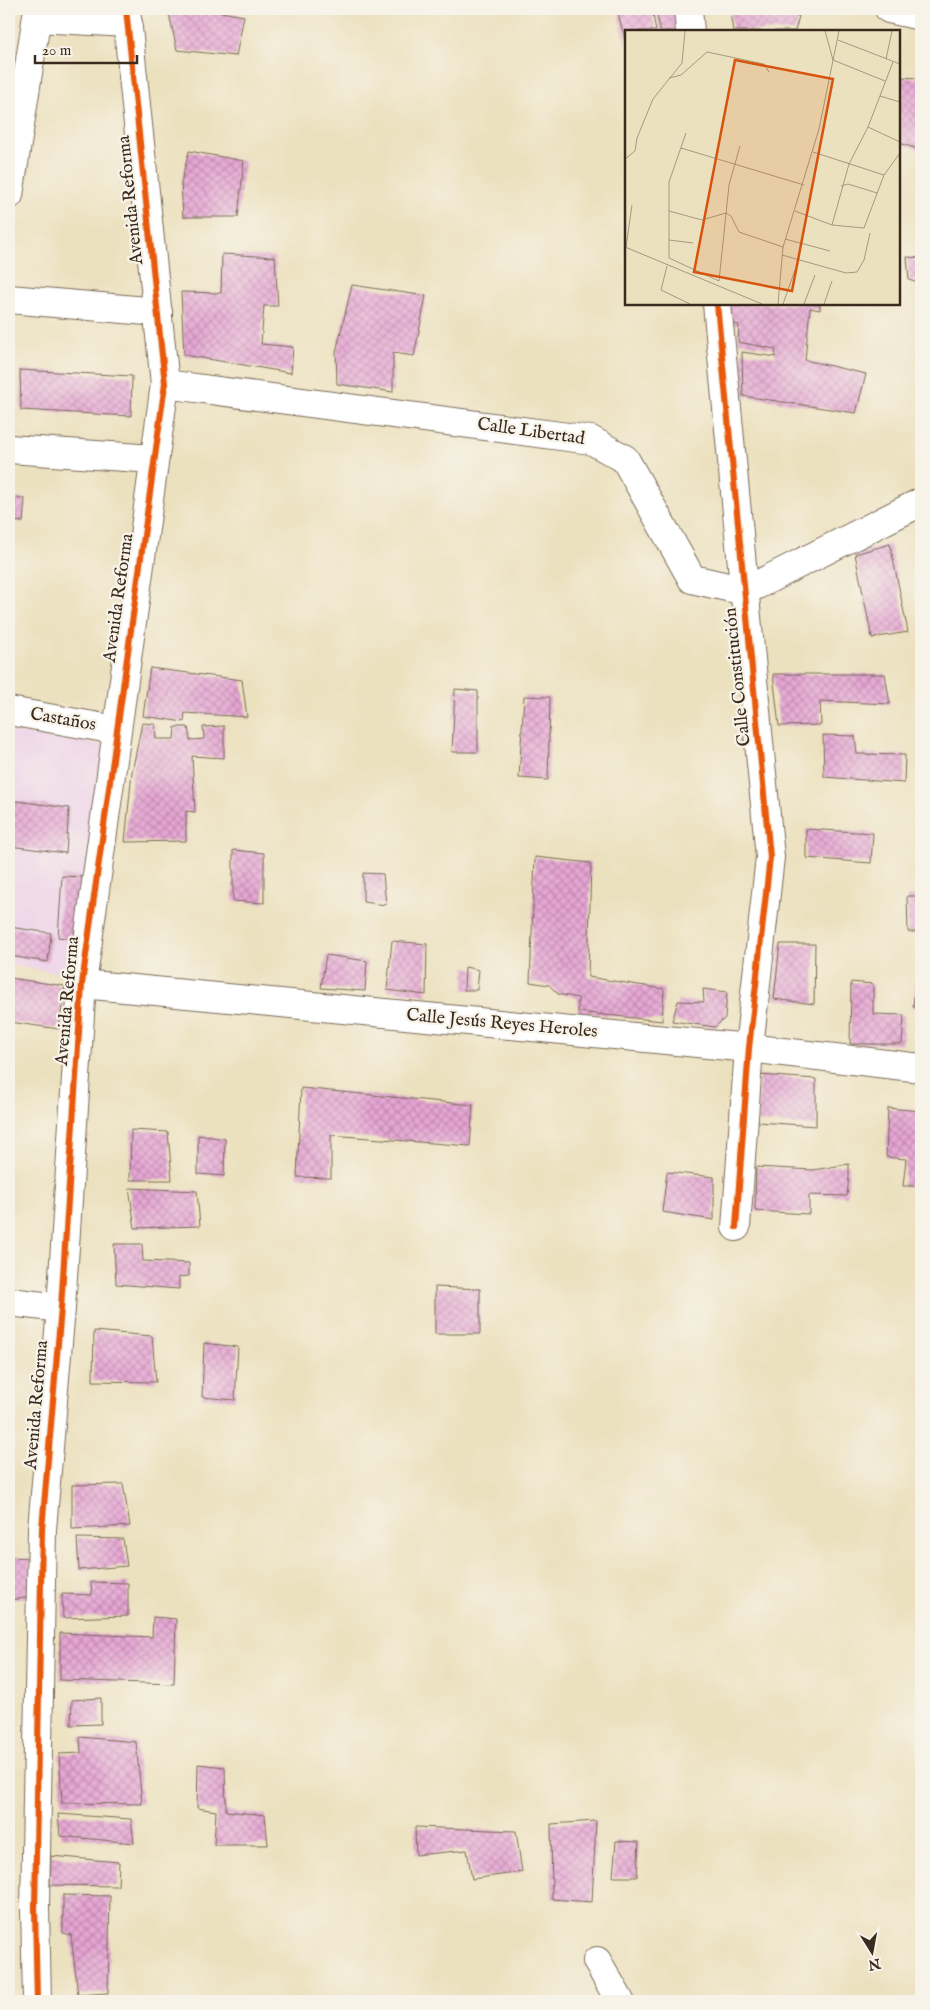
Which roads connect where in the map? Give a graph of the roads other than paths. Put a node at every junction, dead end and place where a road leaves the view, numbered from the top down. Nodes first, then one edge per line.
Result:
1 (688, 9) edge
2 (38, 13) edge
3 (127, 16) edge
4 (690, 30) edge
5 (9, 195) edge
6 (9, 299) edge
7 (717, 305) edge
8 (158, 312) junction
9 (165, 384) junction
10 (9, 449) edge
11 (154, 459) junction
12 (921, 502) edge
13 (744, 592) junction
14 (9, 711) edge
15 (116, 730) junction
16 (82, 984) junction
17 (748, 1048) junction
18 (921, 1068) edge
19 (736, 1227) dead end
20 (9, 1302) edge
21 (61, 1308) junction
22 (597, 1961) dead end
23 (37, 2001) edge
24 (620, 2001) edge

1 - 4 street
2 - 3 street
2 - 5 street
3 - 8 street, Avenida Reforma
6 - 8 street
7 - 13 street, Calle Constitución
8 - 9 street, Avenida Reforma
9 - 11 street, Avenida Reforma
9 - 13 street, Calle Libertad
10 - 11 street
11 - 15 street, Avenida Reforma
12 - 13 street
13 - 17 street, Calle Constitución
14 - 15 street, Castaños
15 - 16 street, Avenida Reforma
16 - 17 street, Calle Jesús Reyes Heroles
16 - 21 street, Avenida Reforma
17 - 18 street, Calle Jesús Reyes Heroles
17 - 19 street, Calle Constitución
20 - 21 street
21 - 23 street, Avenida Reforma
22 - 24 street

